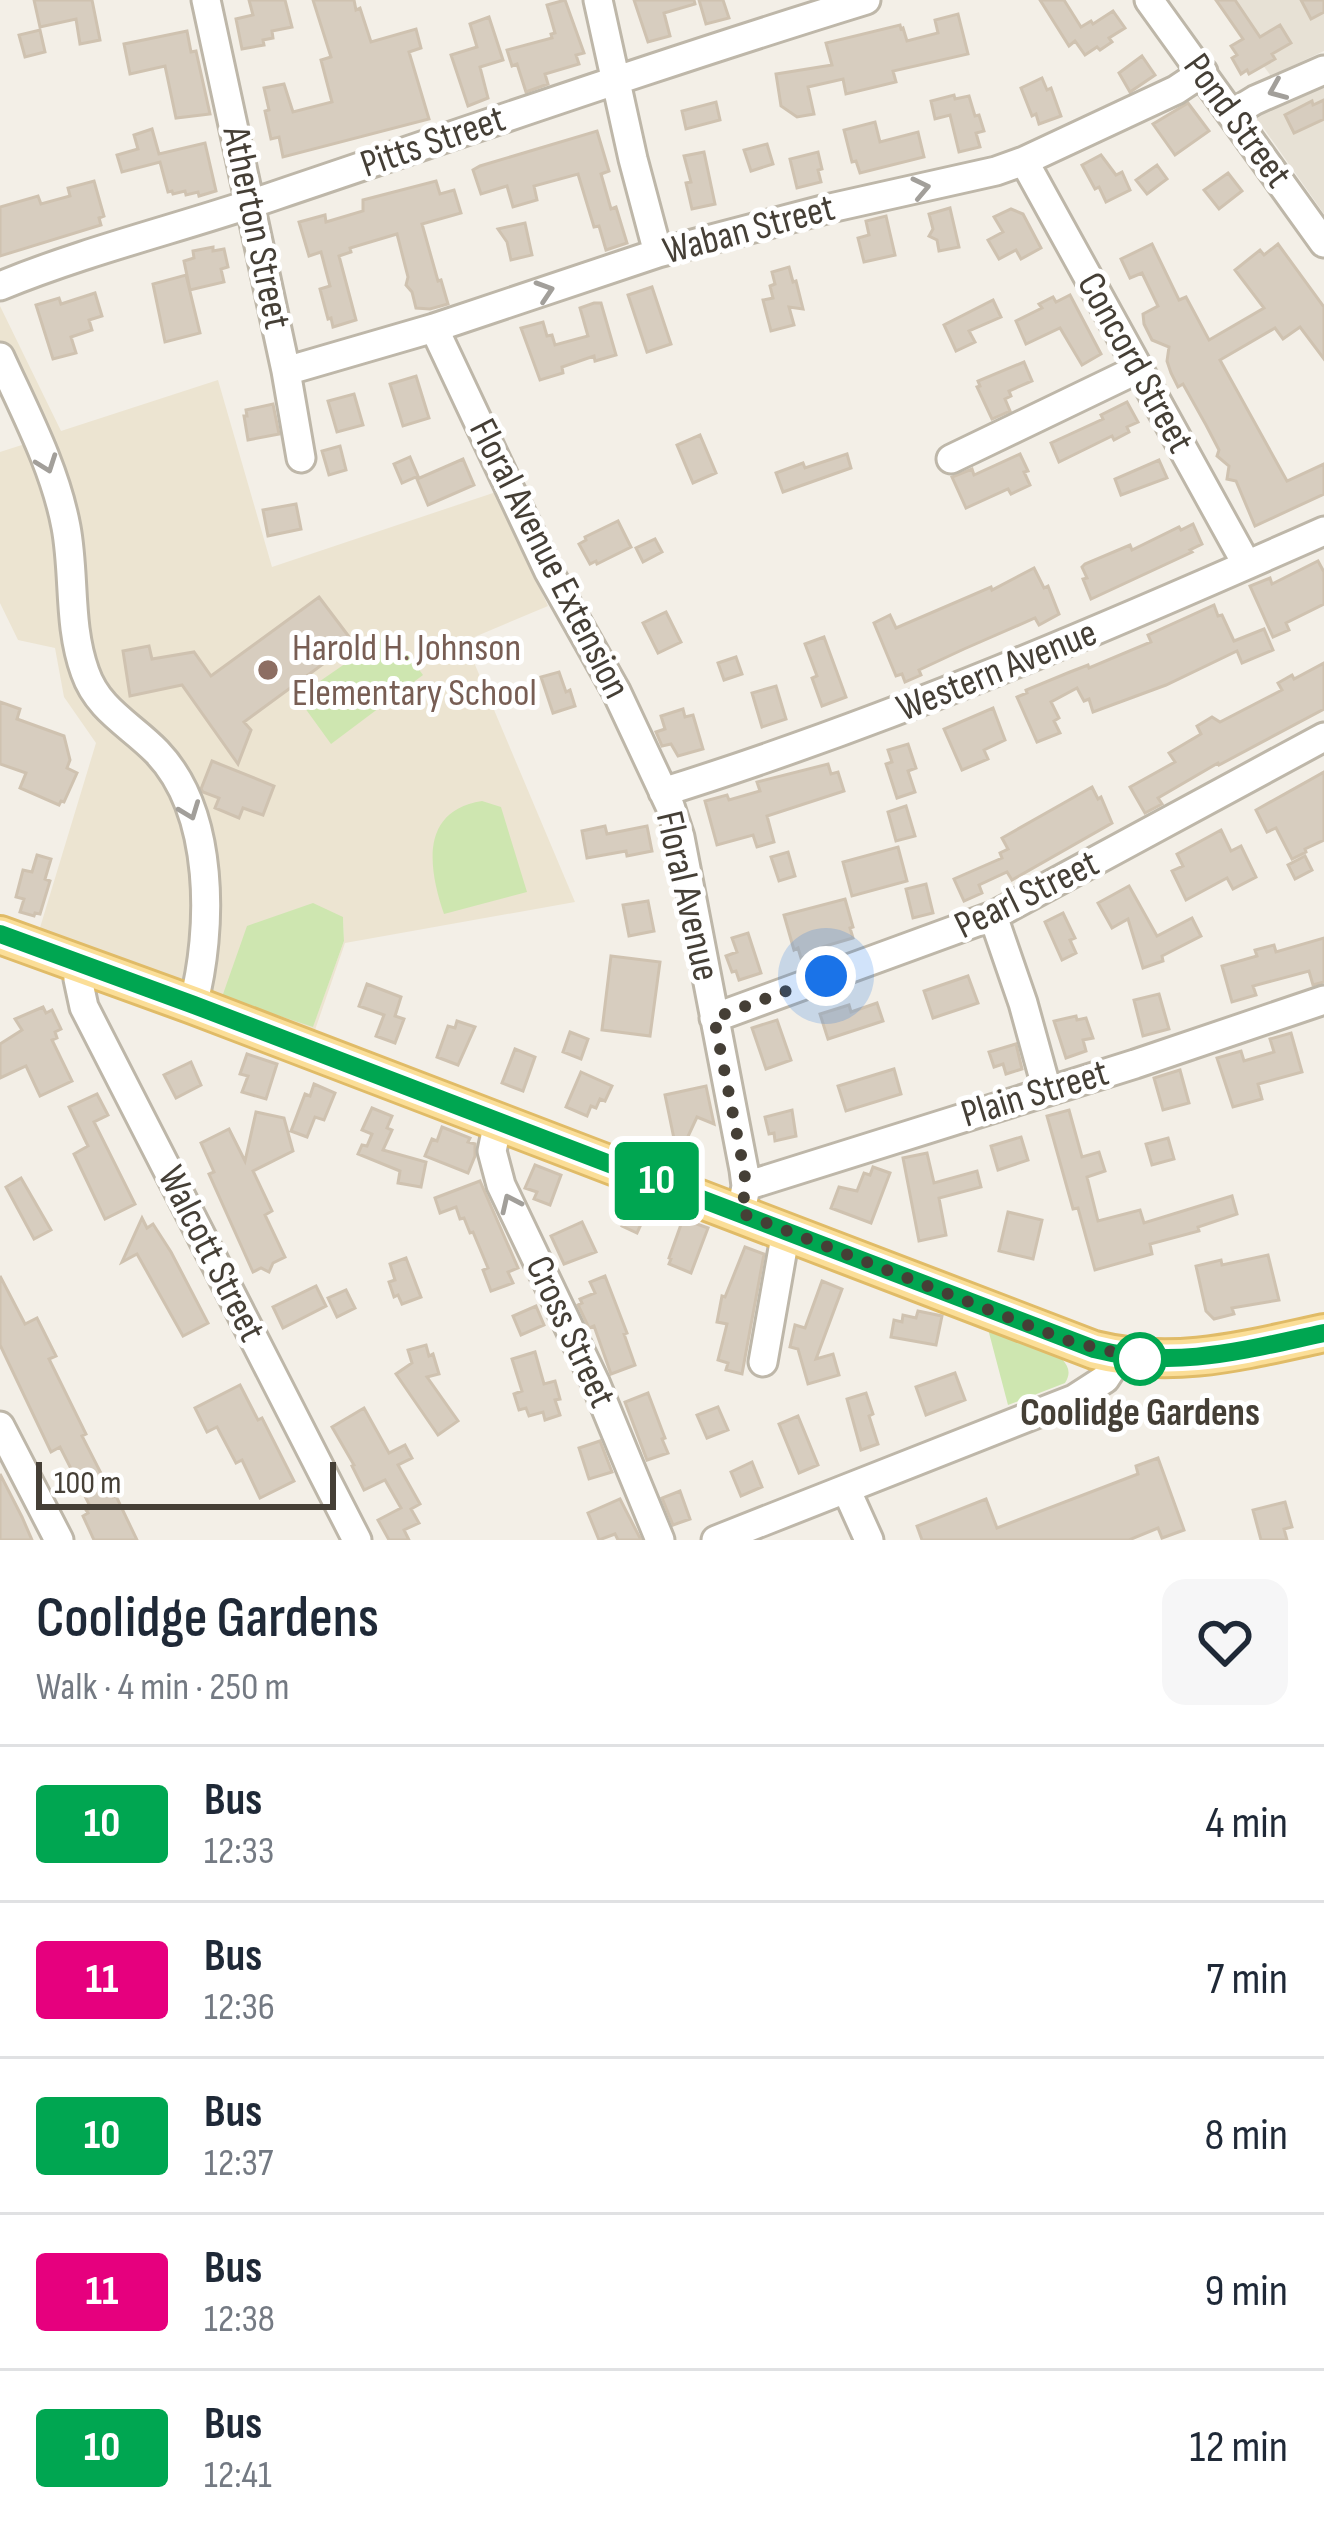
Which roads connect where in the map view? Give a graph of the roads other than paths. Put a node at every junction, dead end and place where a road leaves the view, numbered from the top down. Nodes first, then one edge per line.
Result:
1 (206, 0) edge
2 (598, 0) edge
3 (866, 0) edge
4 (1149, 0) edge
5 (1324, 70) edge
6 (1203, 73) junction
7 (618, 80) junction
8 (1232, 114) junction
9 (1024, 161) junction
10 (251, 204) junction
11 (1324, 243) edge
12 (658, 253) junction
13 (0, 286) edge
14 (434, 328) junction
15 (0, 357) edge
16 (1138, 369) junction
17 (286, 371) junction
18 (301, 458) dead end
19 (951, 459) dead end
20 (1324, 531) edge
21 (1246, 565) junction
22 (1324, 737) edge
23 (663, 791) junction
24 (993, 916) junction
25 (0, 934) edge
26 (80, 963) junction
27 (1324, 1000) edge
28 (194, 1005) junction
29 (714, 1018) junction
30 (1047, 1090) junction
31 (498, 1122) junction
32 (743, 1199) junction
33 (786, 1231) junction
34 (1324, 1333) edge
35 (1120, 1356) junction
36 (763, 1362) dead end
37 (0, 1426) edge
38 (846, 1489) junction
39 (59, 1540) edge
40 (357, 1540) edge
41 (660, 1540) edge
42 (716, 1540) edge
43 (869, 1540) edge

1 - 10 street, Atherton Street
2 - 7 street
3 - 7 street, Pitts Street
4 - 6 street, Pond Street
5 -> 8 street
6 - 8 street, Pond Street
6 - 9 street, Waban Street
7 - 10 street, Pitts Street
7 - 12 street
8 - 11 street, Pond Street
12 -> 9 street, Waban Street
9 - 16 street, Concord Street
10 - 13 street, Pitts Street
10 - 17 street, Atherton Street
14 -> 12 street, Waban Street
14 - 17 street, Waban Street
14 - 23 street, Floral Avenue Extension
15 -> 28 street
16 - 19 street
16 - 21 street, Concord Street
17 - 18 street, Atherton Street
20 - 21 street, Western Avenue
21 - 23 street, Western Avenue
22 - 24 street, Pearl Street
23 - 29 street, Floral Avenue
24 - 29 street, Pearl Street
24 - 30 street
25 - 26 main road
26 - 28 main road
26 - 40 street, Walcott Street
27 - 30 street, Plain Street
28 - 31 main road
29 - 32 street, Floral Avenue
30 - 32 street, Plain Street
31 - 32 main road
41 -> 31 street, Cross Street
32 - 33 main road
33 - 35 main road
33 - 36 street
34 - 35 main road
35 - 38 street
37 - 39 street
38 - 42 street
38 - 43 street

